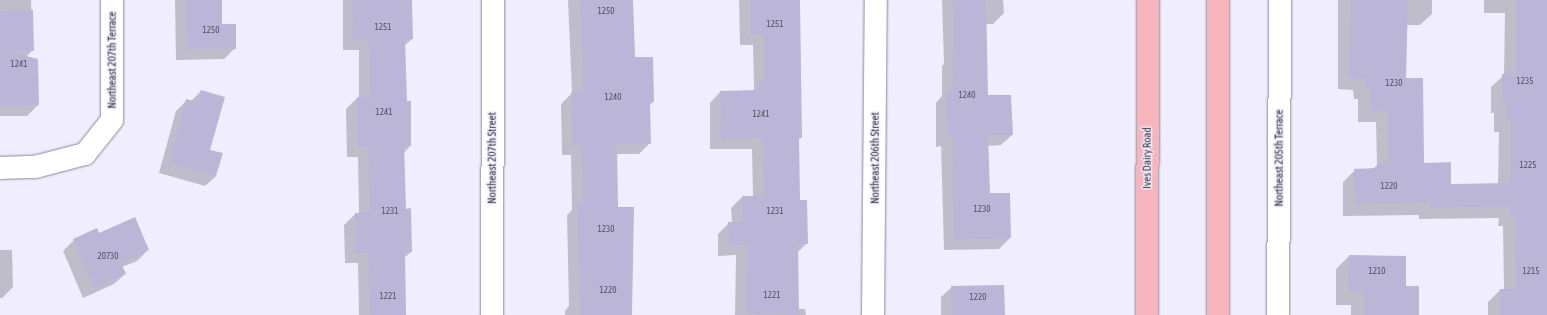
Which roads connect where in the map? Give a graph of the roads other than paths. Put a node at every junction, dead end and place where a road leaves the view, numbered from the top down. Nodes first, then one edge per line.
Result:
1 (112, 0) edge
2 (493, 0) edge
3 (876, 0) edge
4 (1148, 0) edge
5 (1218, 0) edge
6 (1280, 0) edge
7 (0, 168) edge
8 (492, 315) edge
9 (873, 315) edge
10 (1147, 315) edge
11 (1218, 315) edge
12 (1278, 315) edge

1 - 7 street, Northeast 207th Terrace
2 - 8 street, Northeast 207th Street
3 - 9 street, Northeast 206th Street
4 - 10 main road, Ives Dairy Road
5 - 11 main road
6 - 12 street, Northeast 205th Terrace

